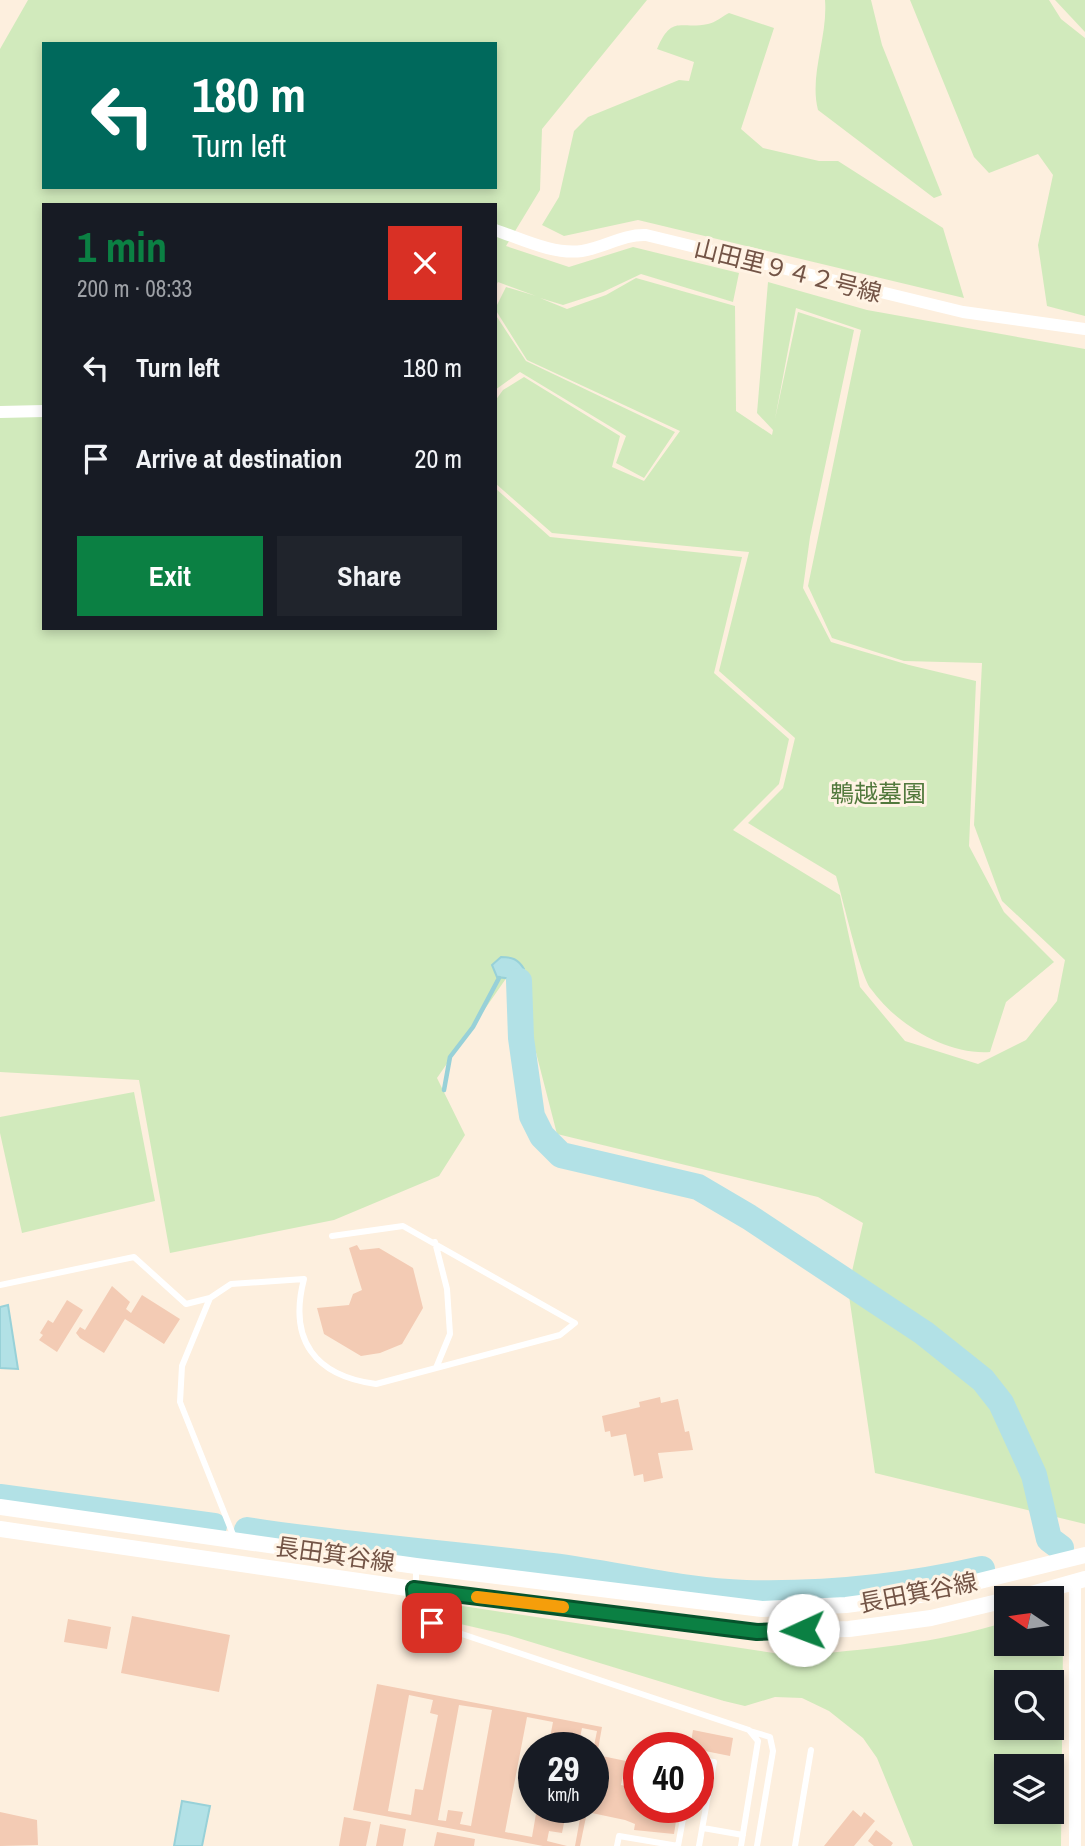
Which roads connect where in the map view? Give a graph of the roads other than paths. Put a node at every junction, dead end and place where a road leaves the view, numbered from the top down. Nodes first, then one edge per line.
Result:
1 (497, 231) edge
2 (1085, 329) edge
3 (42, 411) edge
4 (0, 412) edge
5 (332, 1236) dead end
6 (435, 1242) junction
7 (0, 1285) edge
8 (210, 1298) junction
9 (436, 1368) junction
10 (0, 1507) edge
11 (0, 1529) edge
12 (236, 1540) junction
13 (1085, 1555) edge
14 (416, 1566) junction
15 (1080, 1580) edge
16 (1059, 1586) edge
17 (414, 1589) junction
18 (994, 1603) edge
19 (748, 1730) junction
20 (811, 1750) dead end
21 (682, 1823) edge
22 (704, 1823) edge
23 (703, 1828) junction
24 (743, 1835) junction
25 (617, 1846) edge
26 (699, 1846) edge
27 (741, 1846) edge
28 (757, 1846) edge
29 (795, 1846) edge
30 (1075, 1846) edge

1 - 2 street, 山田里９４２号線
3 - 4 street
5 - 6 lane
6 - 9 lane
6 - 9 lane
7 - 8 lane
8 - 9 lane
8 - 12 lane
10 - 12 street, 長田箕谷線
11 - 17 street, 長田箕谷線
12 - 14 street, 長田箕谷線
13 - 14 street, 長田箕谷線
14 - 17 lane
15 - 16 street
15 - 30 street
17 - 18 street, 長田箕谷線
17 - 19 lane
19 - 24 lane
19 - 28 lane
20 - 29 lane
21 - 25 lane
22 - 23 lane
23 - 24 lane
23 - 26 lane
24 - 27 lane

